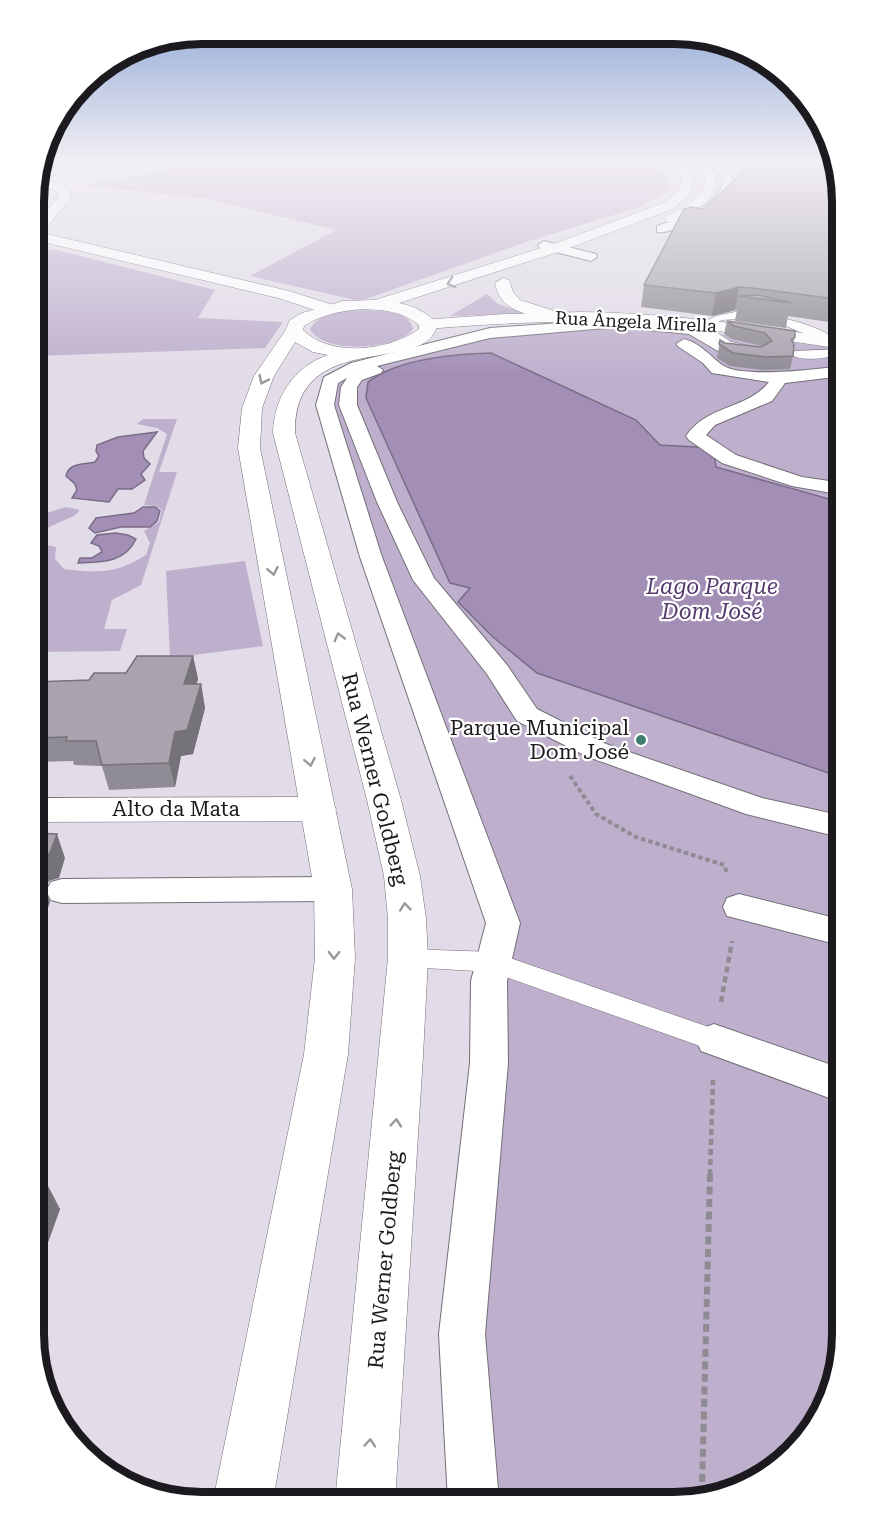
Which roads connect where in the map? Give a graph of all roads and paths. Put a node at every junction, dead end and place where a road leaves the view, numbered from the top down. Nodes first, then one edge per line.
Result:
1 (592, 232) edge
2 (644, 232) edge
3 (43, 238) edge
4 (550, 246) junction
5 (585, 256) junction
6 (514, 278) junction
7 (484, 290) dead end
8 (376, 305) junction
9 (444, 307) dead end
10 (327, 309) junction
11 (555, 317) junction
12 (535, 318) junction
13 (425, 321) junction
14 (701, 324) junction
15 (294, 331) junction
16 (408, 345) junction
17 (832, 345) edge
18 (832, 349) edge
19 (355, 352) junction
20 (759, 352) joint
21 (795, 354) edge
22 (832, 372) edge
23 (776, 378) junction
24 (832, 382) edge
25 (832, 487) edge
26 (564, 769) dead end
27 (319, 809) junction
28 (43, 810) edge
29 (832, 824) edge
30 (333, 889) junction
31 (62, 891) dead end
32 (739, 907) junction
33 (832, 930) edge
34 (408, 958) junction
35 (493, 962) junction
36 (714, 1040) junction
37 (832, 1082) edge
38 (702, 1488) edge
39 (245, 1492) edge
40 (366, 1492) edge
41 (472, 1492) edge

1 - 4 main road
2 - 5 main road
3 - 10 main road
4 - 5 street
4 -> 8 main road
5 - 6 main road
6 - 7 main road
6 - 11 main road
8 - 10 main road
8 - 13 main road
9 - 13 main road
10 - 15 main road
11 - 12 main road, Rua Ângela Mirella
11 - 14 main road, Rua Ângela Mirella
12 - 13 main road, Rua Ângela Mirella
12 - 16 main road
13 - 16 main road
14 - 17 main road, Rua Ângela Mirella
14 - 20 lane
15 - 19 main road
15 -> 27 main road
16 - 19 main road
18 - 21 lane
34 -> 19 main road, Rua Werner Goldberg
20 - 35 street
22 - 23 street
23 - 24 street
23 - 25 street
23 - 29 street
26 - 32 path
27 - 28 main road, Alto da Mata
27 - 30 main road
30 - 31 street
30 -> 39 main road
32 - 33 street
32 - 36 path
34 - 35 lane
40 -> 34 main road, Rua Werner Goldberg
35 - 36 lane
35 - 41 street
36 - 37 street
36 - 38 path

